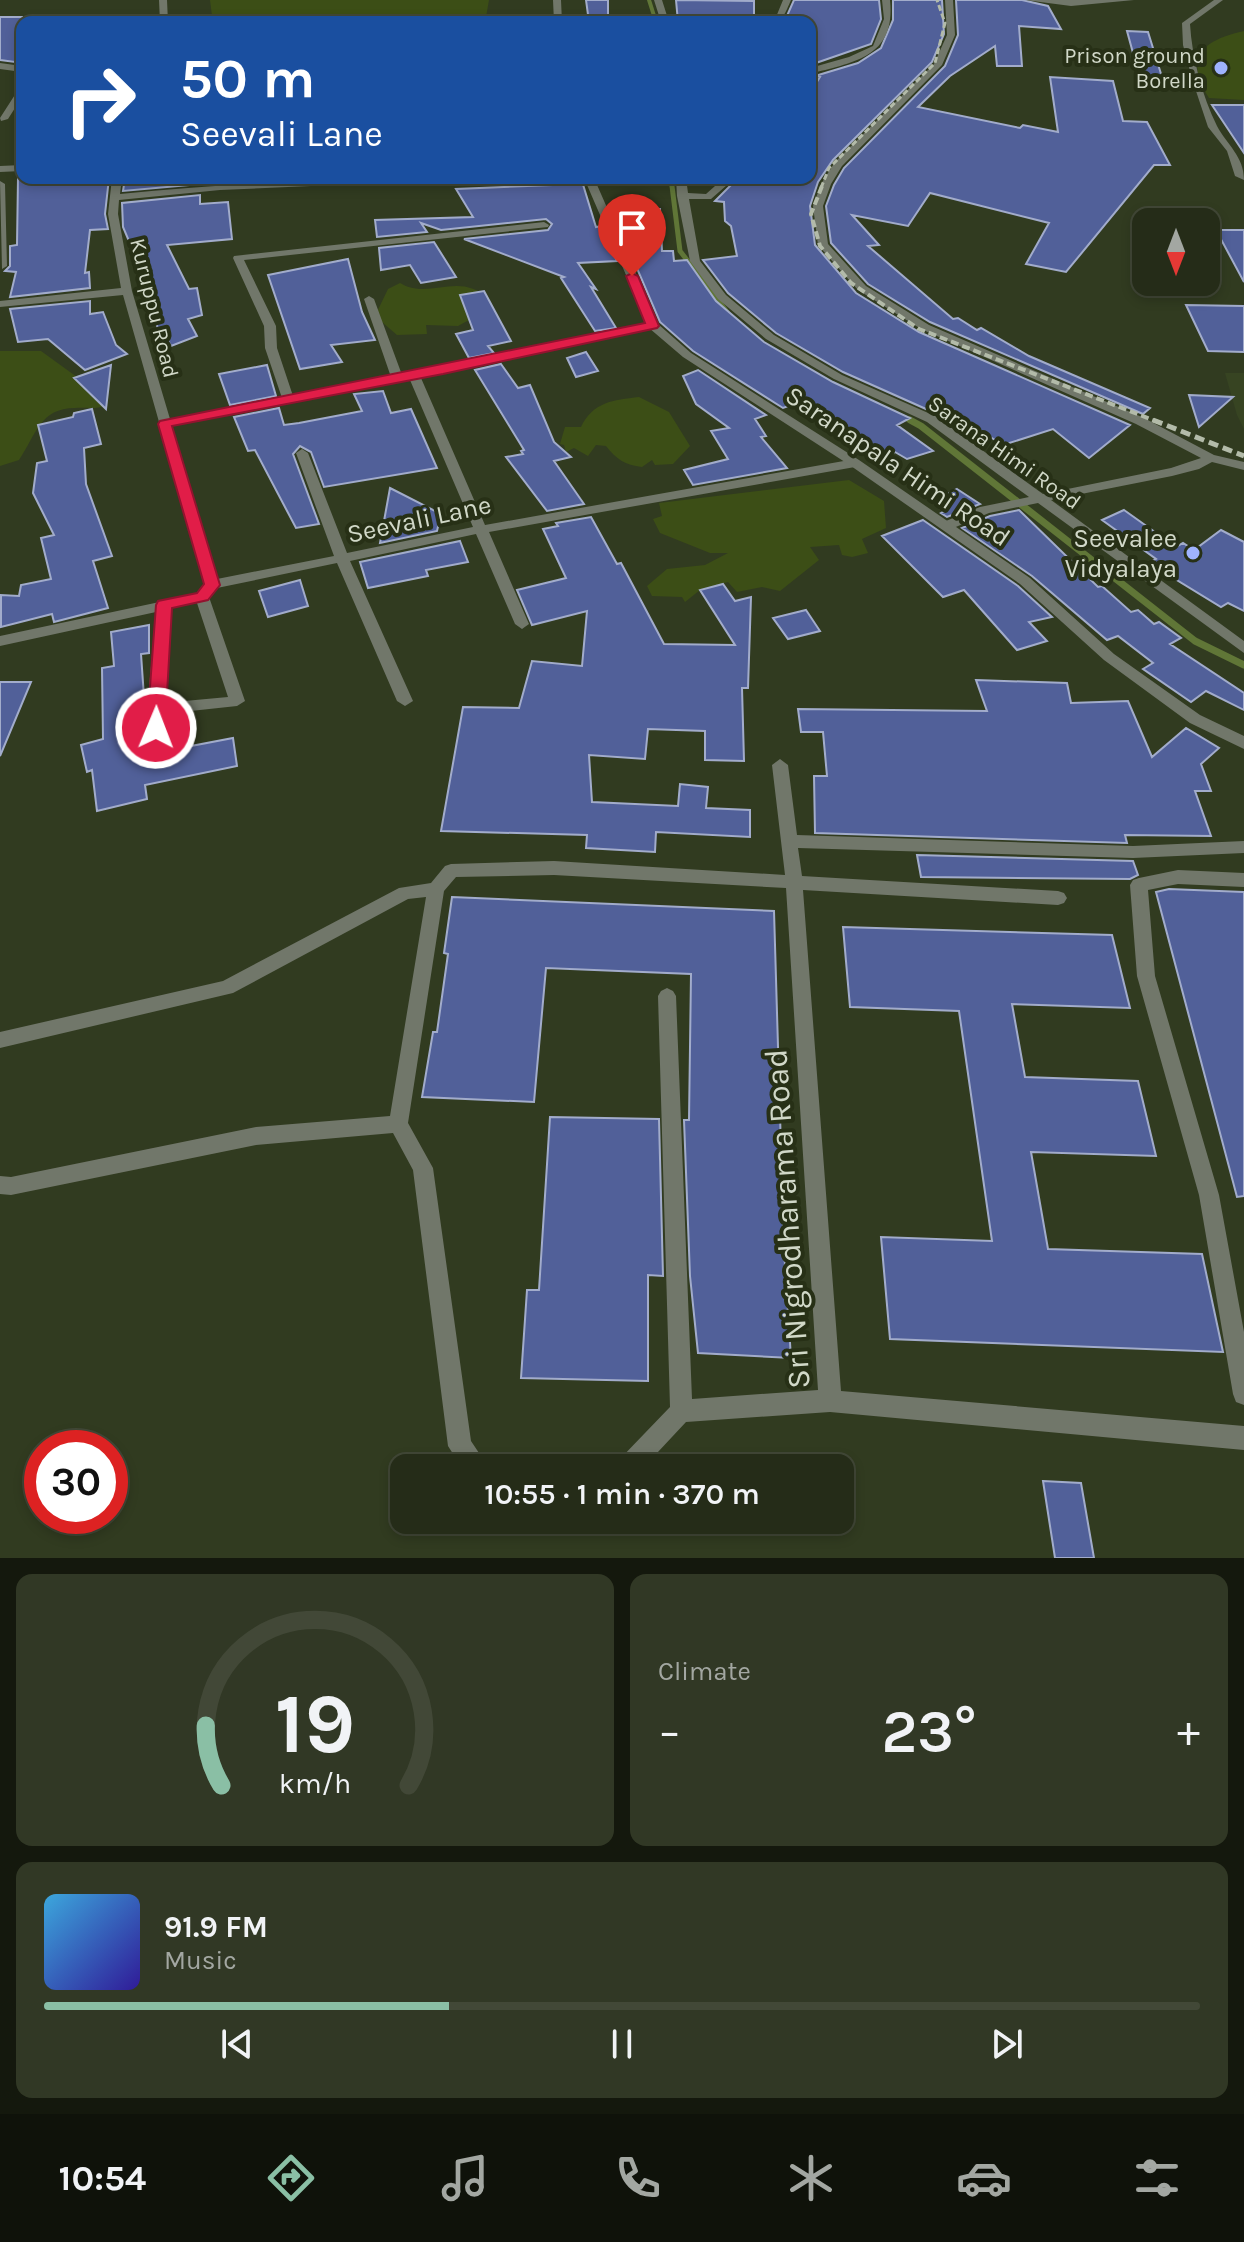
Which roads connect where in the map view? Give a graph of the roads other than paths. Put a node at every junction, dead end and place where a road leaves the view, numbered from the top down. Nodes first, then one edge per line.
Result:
1 (886, 0) edge
2 (949, 0) edge
3 (1029, 0) edge
4 (1130, 0) edge
5 (1219, 0) edge
6 (816, 59) edge
7 (852, 59) junction
8 (816, 69) edge
9 (16, 101) edge
10 (6, 119) edge
11 (1244, 177) edge
12 (0, 184) edge
13 (116, 184) edge
14 (207, 184) edge
15 (592, 184) edge
16 (681, 184) edge
17 (723, 184) edge
18 (682, 196) junction
19 (114, 198) junction
20 (544, 225) dead end
21 (2, 266) dead end
22 (127, 291) junction
23 (369, 299) dead end
24 (0, 304) edge
25 (653, 326) junction
26 (414, 376) junction
27 (398, 379) junction
28 (289, 400) junction
29 (165, 424) junction
30 (302, 453) dead end
31 (1210, 458) junction
32 (855, 463) junction
33 (1244, 466) edge
34 (1036, 500) junction
35 (946, 526) junction
36 (483, 529) junction
37 (342, 559) junction
38 (207, 591) junction
39 (164, 605) junction
40 (522, 624) dead end
41 (0, 641) edge
42 (1244, 648) edge
43 (405, 701) dead end
44 (155, 709) junction
45 (1244, 743) edge
46 (157, 747) dead end
47 (780, 765) dead end
48 (788, 841) junction
49 (1244, 847) edge
50 (1244, 880) edge
51 (794, 883) junction
52 (436, 889) junction
53 (1058, 898) dead end
54 (667, 996) dead end
55 (0, 1040) edge
56 (398, 1124) junction
57 (0, 1185) edge
58 (1244, 1394) edge
59 (830, 1401) junction
60 (681, 1411) junction
61 (1244, 1438) edge
62 (466, 1454) edge
63 (640, 1454) edge

1 - 7 street
2 - 31 street
3 - 4 street
5 - 11 street
6 - 7 street
7 - 8 street
9 - 10 street
12 - 21 street
13 - 19 street, Kuruppu Road
14 - 19 street
15 - 25 street, Saranapala Himi Road
16 - 18 street, Sarana Himi Road
17 - 18 street
18 - 34 street, Sarana Himi Road
19 - 22 street, Kuruppu Road
20 - 28 street
22 - 24 street
22 - 29 street, Kuruppu Road
23 - 27 street
25 - 26 street
25 - 32 street, Saranapala Himi Road
26 - 27 street
26 - 36 street
27 - 28 street
28 - 29 street
29 - 38 street, Kuruppu Road
30 - 37 street
31 - 33 street
31 - 34 street
32 - 35 street, Saranapala Himi Road
32 - 36 street, Seevali Lane
34 - 35 street
34 - 42 street, Sarana Himi Road
35 - 45 street, Saranapala Himi Road
36 - 37 street, Seevali Lane
36 - 40 street
37 - 38 street, Seevali Lane
37 - 43 street
38 - 39 street, Seevali Lane
38 - 44 street, Kuruppu Road
39 - 41 street, Seevali Lane
39 - 44 street
44 - 46 street
47 - 48 street, Sri Nigrodharama Road
48 - 49 street
48 - 51 street, Sri Nigrodharama Road
50 - 58 street
51 - 52 street
51 - 53 street
51 - 59 street, Sri Nigrodharama Road
52 - 55 street
52 - 56 street
54 - 60 street
56 - 57 street
56 - 62 street
59 - 60 street
59 - 61 street, Sri Nigrodharama Road
60 - 63 street

